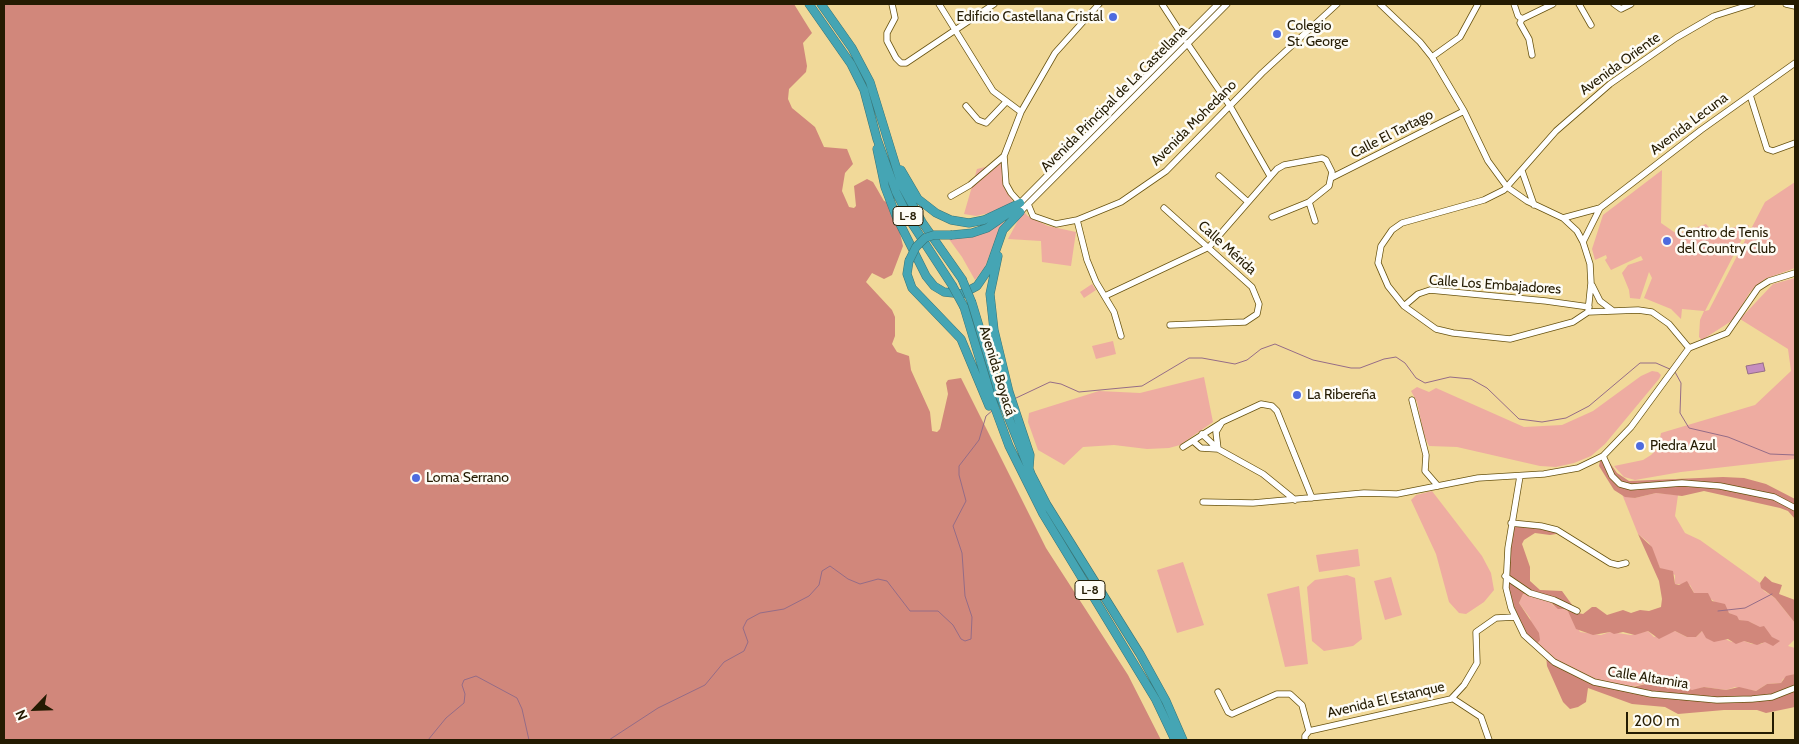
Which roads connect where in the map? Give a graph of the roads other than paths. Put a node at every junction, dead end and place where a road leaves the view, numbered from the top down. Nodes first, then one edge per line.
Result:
1 (810, 4) edge
2 (821, 4) edge
3 (892, 4) edge
4 (938, 4) edge
5 (994, 4) edge
6 (1099, 4) edge
7 (1162, 4) edge
8 (1218, 4) edge
9 (1226, 4) edge
10 (1337, 4) edge
11 (1380, 4) edge
12 (1478, 4) edge
13 (1514, 4) edge
14 (1553, 4) edge
15 (1579, 4) edge
16 (1614, 4) edge
17 (1632, 4) edge
18 (1752, 4) edge
19 (1786, 4) edge
20 (1795, 6) edge
21 (1522, 19) junction
22 (1591, 25) dead end
23 (956, 31) junction
24 (1185, 40) junction
25 (1532, 55) dead end
26 (1432, 57) junction
27 (1795, 63) edge
28 (1750, 95) junction
29 (1006, 102) junction
30 (966, 106) dead end
31 (1230, 106) junction
32 (1464, 111) junction
33 (1021, 112) junction
34 (877, 140) junction
35 (1795, 143) edge
36 (1004, 156) junction
37 (894, 160) junction
38 (1522, 171) junction
39 (1219, 176) dead end
40 (1270, 176) junction
41 (1332, 178) junction
42 (1507, 187) junction
43 (951, 196) dead end
44 (1248, 202) junction
45 (1309, 202) junction
46 (1024, 203) junction
47 (1534, 205) junction
48 (1164, 208) dead end
49 (1600, 208) junction
50 (1020, 212) junction
51 (1272, 217) dead end
52 (1563, 218) junction
53 (1077, 220) junction
54 (1315, 221) dead end
55 (1583, 242) junction
56 (1209, 247) junction
57 (1795, 273) edge
58 (1591, 284) junction
59 (1105, 296) junction
60 (1404, 306) junction
61 (1589, 310) junction
62 (1612, 310) junction
63 (1170, 325) dead end
64 (1122, 336) dead end
65 (1689, 348) junction
66 (990, 400) junction
67 (1412, 400) dead end
68 (1222, 422) junction
69 (1202, 434) junction
70 (1193, 440) junction
71 (1183, 448) dead end
72 (1218, 449) junction
73 (1603, 456) junction
74 (1029, 470) junction
75 (1425, 471) junction
76 (1520, 476) junction
77 (1438, 486) junction
78 (1422, 490) junction
79 (1312, 498) junction
80 (1295, 500) junction
81 (1203, 502) dead end
82 (1795, 508) edge
83 (1511, 523) junction
84 (1626, 563) dead end
85 (1505, 576) junction
86 (1577, 611) dead end
87 (1515, 617) junction
88 (1795, 688) edge
89 (1218, 692) dead end
90 (1452, 698) junction
91 (1309, 731) junction
92 (1175, 740) edge
93 (1183, 740) edge
94 (1305, 740) edge
95 (1489, 740) edge

1 - 34 highway, Avenida Boyacá / L-8
2 - 37 highway, Avenida Boyacá / L-8
3 - 23 street
4 - 23 street
5 - 23 street
6 - 33 street
7 - 24 street
8 - 24 street, Avenida Principal de La Castellana
9 - 24 street, Avenida Principal de La Castellana
10 - 31 street, Avenida Mohedano
11 - 26 street
12 - 26 street
13 - 21 street
14 - 21 street
15 - 22 street
16 - 17 street
18 - 38 street, Avenida Oriente
19 - 20 street
21 - 25 street
23 - 29 street
24 - 31 street
24 - 46 street, Avenida Principal de La Castellana
26 - 32 street
27 - 28 street, Avenida Lecuna
28 - 35 street
28 - 49 street, Avenida Lecuna
29 - 30 street
29 - 33 street
31 - 40 street
31 - 53 street, Avenida Mohedano
32 - 41 street, Calle El Tartago
32 - 42 street
33 - 36 street
34 - 50 highway
34 - 66 highway, Avenida Boyacá / L-8, bridge
36 - 43 street
36 - 46 street, Avenida Mohedano
37 - 46 highway
37 - 74 highway, Avenida Boyacá / L-8, bridge
38 - 42 street, Avenida Oriente
38 - 47 street
39 - 44 street
40 - 41 street
40 - 44 street
41 - 45 street, Calle El Tartago
42 - 47 street
42 - 60 street, Avenida Oriente
44 - 56 street
45 - 51 street
45 - 54 street
46 - 50 street, Avenida Principal de La Castellana
46 - 53 street, Avenida Mohedano
46 - 66 highway, bridge
47 - 52 street
48 - 56 street, Calle Mérida
49 - 52 street, Avenida Lecuna
49 - 55 street, Avenida Lecuna
50 - 74 highway
52 - 55 street
53 - 59 street
55 - 58 street
56 - 59 street
56 - 63 street, Calle Mérida
57 - 65 street
58 - 61 street
58 - 62 street
59 - 64 street
60 - 61 street, Calle Los Embajadores
60 - 61 street, Avenida Oriente
61 - 62 street
62 - 65 street
65 - 73 street
66 - 92 highway, Avenida Boyacá / L-8
67 - 75 street
68 - 69 street
68 - 72 street
68 - 79 street
69 - 70 street
69 - 72 street
70 - 71 street
70 - 72 street
72 - 80 street
73 - 76 street
73 - 82 street
74 - 93 highway, Avenida Boyacá / L-8
75 - 77 street
75 - 78 street
76 - 77 street
76 - 83 street, Calle Altamira
77 - 78 street
78 - 79 street
79 - 80 street
80 - 81 street
83 - 84 street
83 - 85 street, Calle Altamira
85 - 86 street
85 - 87 street, Calle Altamira
87 - 88 street, Calle Altamira
87 - 90 street, Avenida El Estanque
89 - 91 street
90 - 91 street, Avenida El Estanque
90 - 95 street
91 - 94 street

